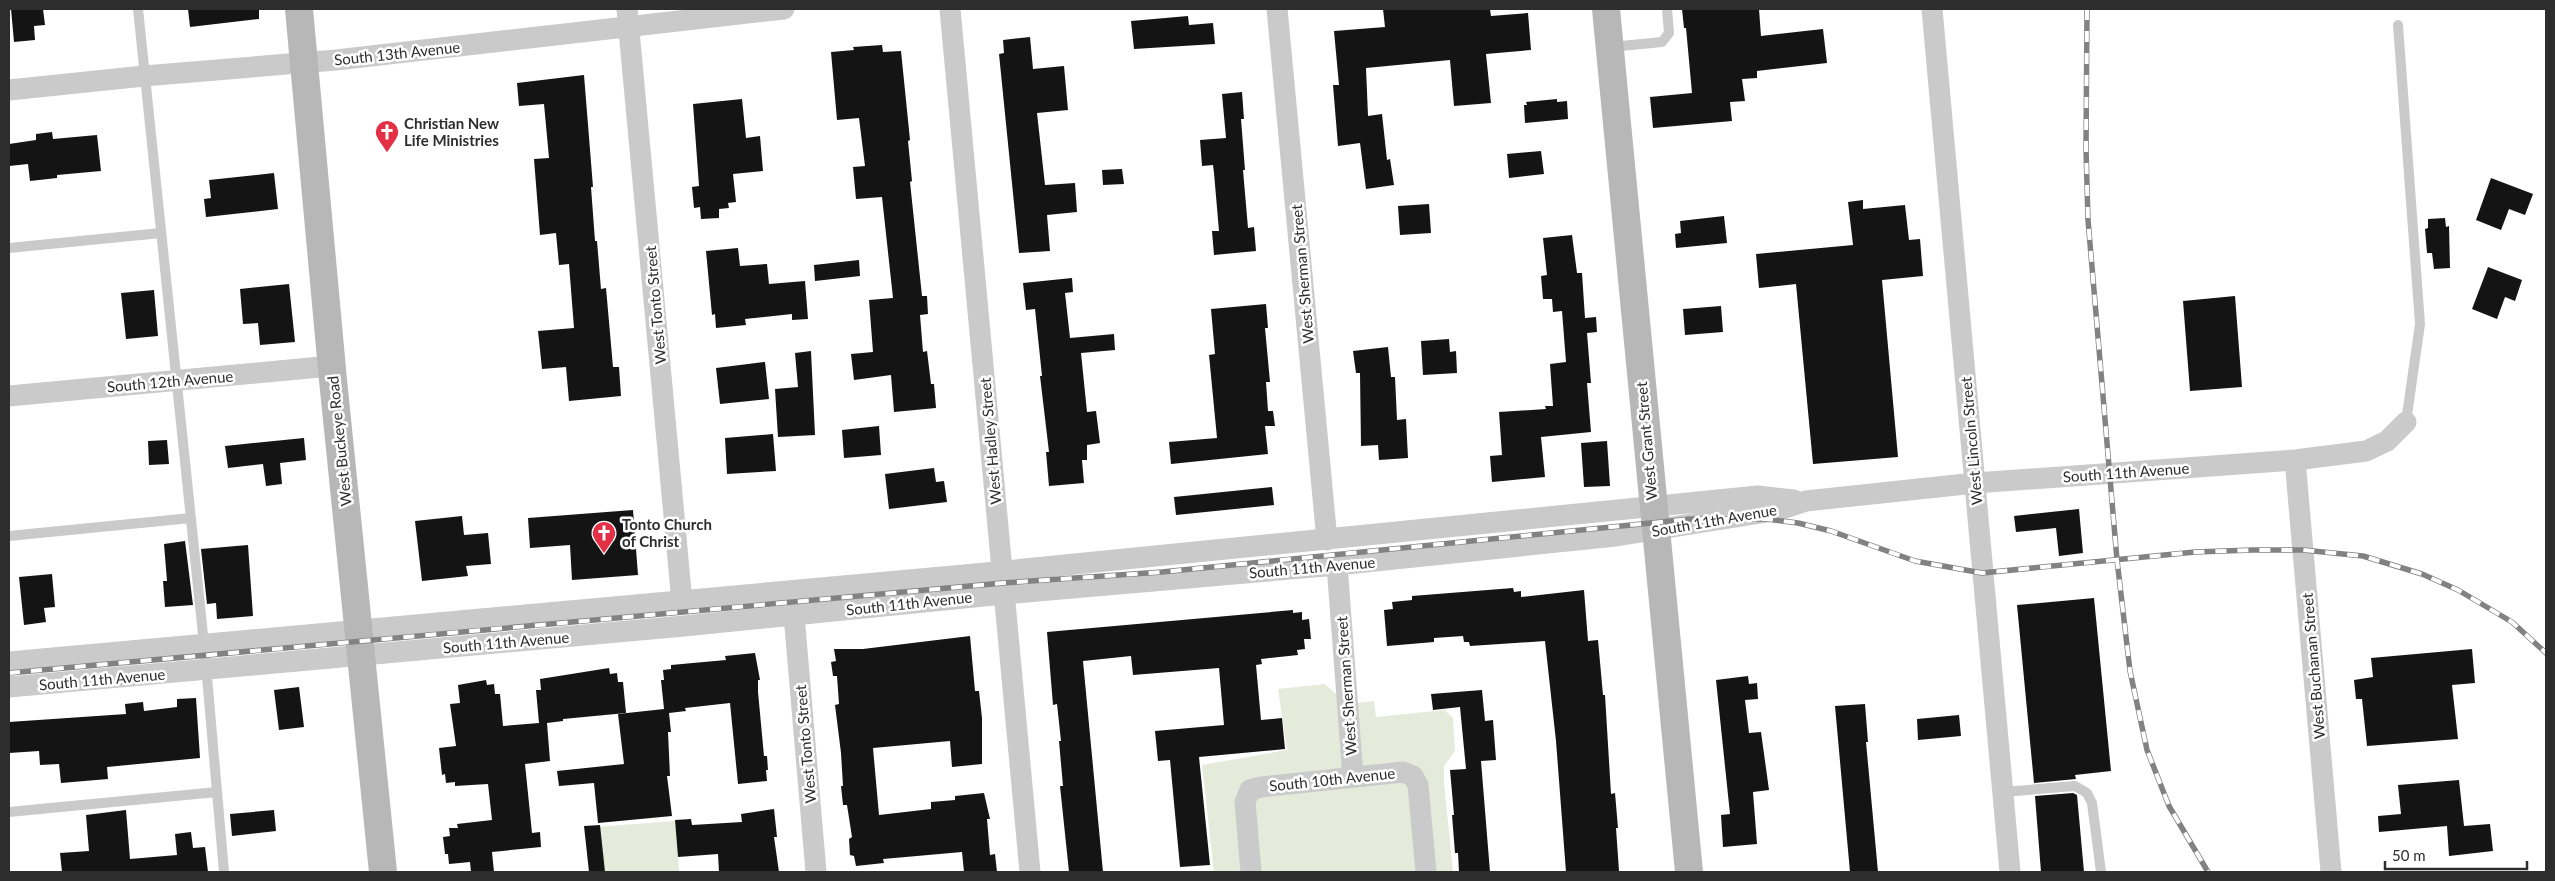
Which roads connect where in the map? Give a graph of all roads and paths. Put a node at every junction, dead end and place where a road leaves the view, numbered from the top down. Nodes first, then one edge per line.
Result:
1 (138, 9) edge
2 (299, 9) edge
3 (784, 9) edge
4 (950, 9) edge
5 (1277, 9) edge
6 (1606, 9) edge
7 (1666, 9) edge
8 (1932, 9) edge
9 (628, 18) edge
10 (2398, 25) dead end
11 (1610, 48) junction
12 (304, 63) junction
13 (144, 76) junction
14 (9, 90) edge
15 (161, 233) junction
16 (9, 248) edge
17 (331, 366) junction
18 (177, 380) junction
19 (9, 396) edge
20 (2406, 422) joint
21 (2295, 460) junction
22 (1975, 483) junction
23 (191, 518) junction
24 (1654, 519) junction
25 (9, 536) edge
26 (1327, 540) junction
27 (1336, 565) junction
28 (1002, 572) junction
29 (1004, 594) junction
30 (682, 602) junction
31 (794, 615) junction
32 (360, 642) junction
33 (204, 644) junction
34 (9, 662) edge
35 (206, 669) junction
36 (9, 687) edge
37 (1354, 777) junction
38 (217, 792) junction
39 (2002, 792) junction
40 (9, 812) edge
41 (224, 872) edge
42 (383, 872) edge
43 (816, 872) edge
44 (1030, 872) edge
45 (1251, 872) edge
46 (1426, 872) edge
47 (1689, 872) edge
48 (2010, 872) edge
49 (2101, 872) edge
50 (2330, 872) edge

1 - 13 lane
2 - 12 main road, West Buckeye Road
3 - 9 street, South 13th Avenue
4 - 28 street, West Hadley Street
5 - 26 street, West Sherman Street
6 - 11 main road, West Grant Street
7 - 11 lane
8 - 22 street, West Lincoln Street
9 - 12 street, South 13th Avenue
9 - 30 street, West Tonto Street
10 - 20 lane
11 - 24 main road, West Grant Street
12 - 13 street, South 13th Avenue
12 - 17 main road, West Buckeye Road
13 - 14 street, South 13th Avenue
13 - 15 lane
15 - 16 lane
15 - 18 lane
17 - 18 street, South 12th Avenue
17 - 32 main road, West Buckeye Road
18 - 19 street, South 12th Avenue
18 - 23 lane
20 - 21 street, South 11th Avenue
21 - 22 street, South 11th Avenue
21 - 50 street, West Buchanan Street
22 - 24 street, South 11th Avenue
22 - 39 street, West Lincoln Street
23 - 25 lane
23 - 33 lane
24 - 26 street, South 11th Avenue
24 - 27 street, South 11th Avenue
24 - 47 main road, West Grant Street
26 - 28 street, South 11th Avenue
27 - 29 street, South 11th Avenue
27 - 37 street, West Sherman Street
28 - 29 street, West Hadley Street
28 - 30 street, South 11th Avenue
29 - 31 street, South 11th Avenue
29 - 44 street, West Hadley Street
30 - 32 street, South 11th Avenue
31 - 32 street, South 11th Avenue
31 - 43 street, West Tonto Street
32 - 33 street, South 11th Avenue
32 - 35 street, South 11th Avenue
32 - 42 main road, West Buckeye Road
33 - 34 street, South 11th Avenue
33 - 35 lane
35 - 36 street, South 11th Avenue
35 - 38 lane
37 - 45 street, South 10th Avenue
37 - 46 street, South 10th Avenue
38 - 40 lane
38 - 41 lane
39 - 48 street, West Lincoln Street
39 - 49 lane

